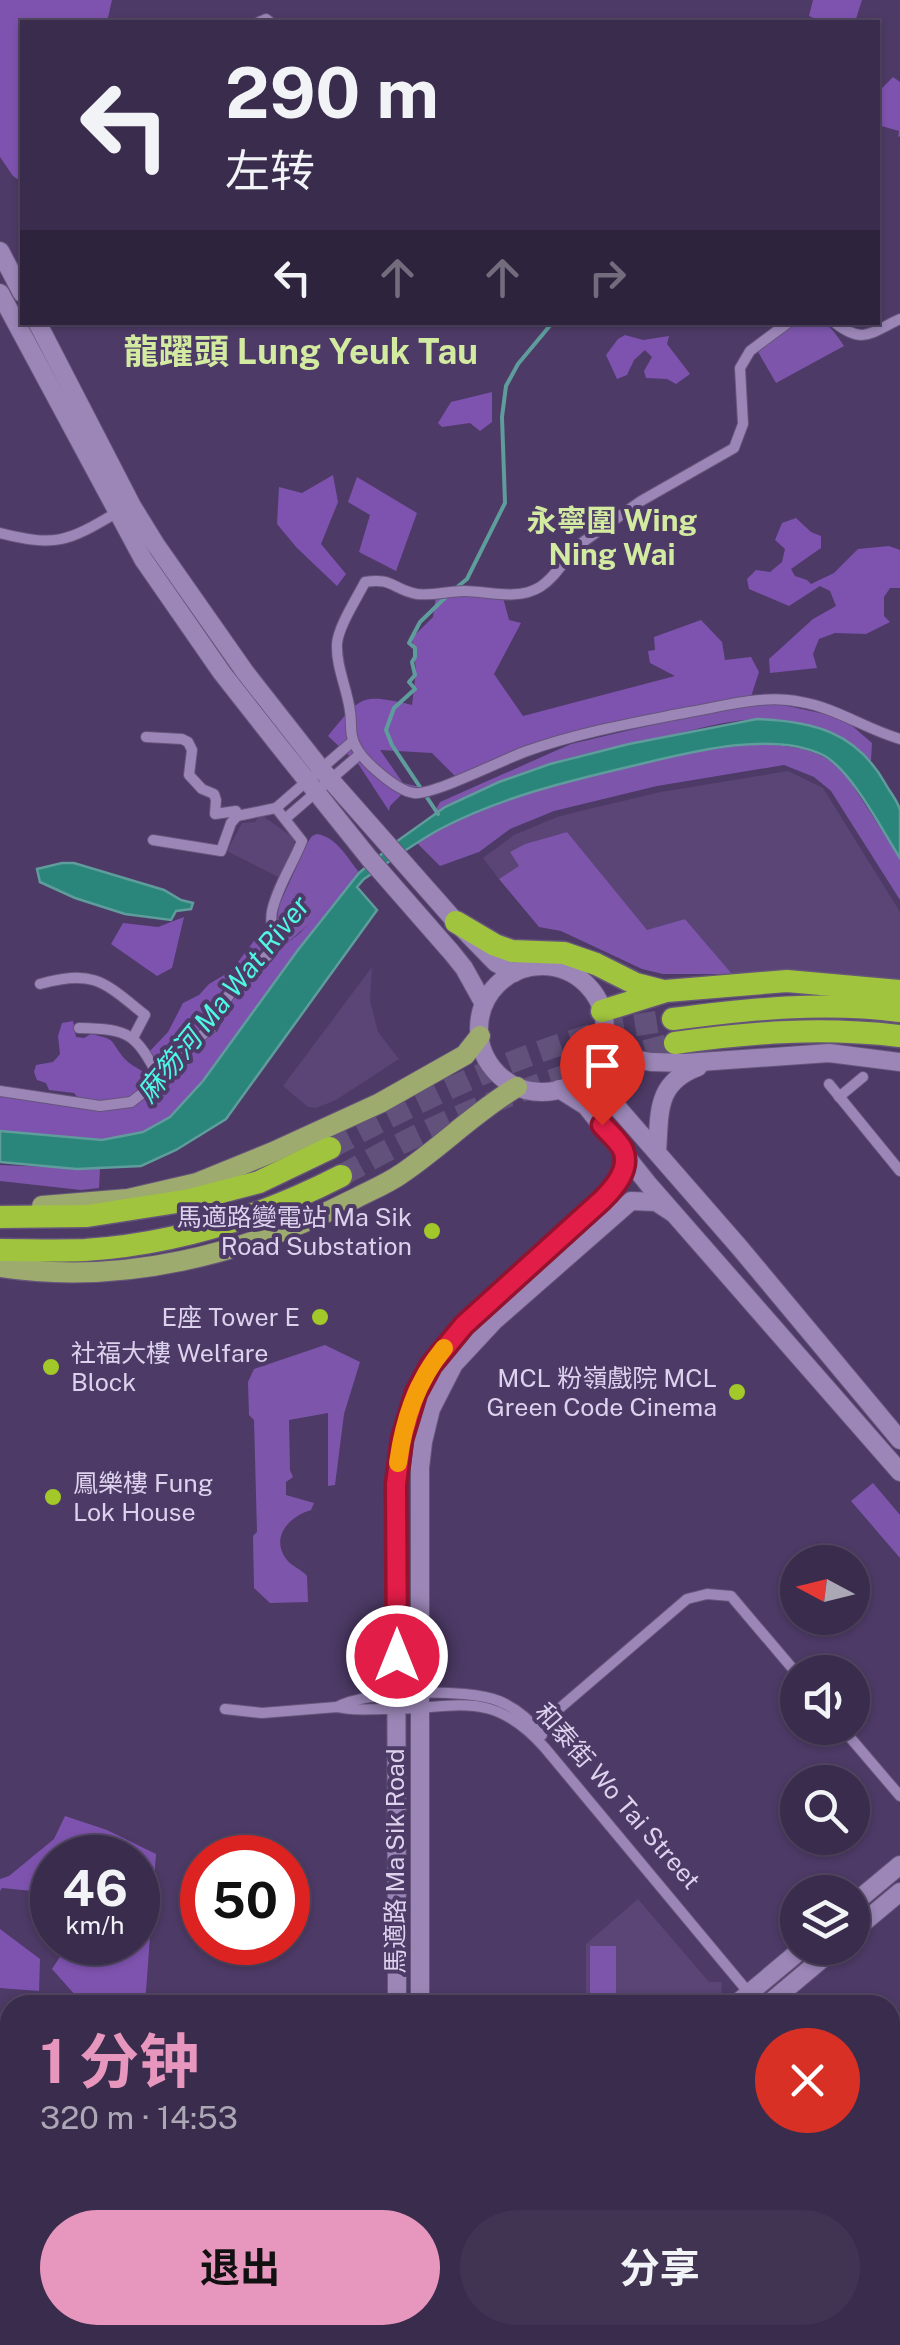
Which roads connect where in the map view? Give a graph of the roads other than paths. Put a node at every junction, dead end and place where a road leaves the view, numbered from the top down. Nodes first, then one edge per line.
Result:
1 (0, 251) edge
2 (20, 289) edge
3 (0, 293) edge
4 (900, 319) edge
5 (40, 325) edge
6 (785, 325) edge
7 (838, 325) edge
8 (116, 512) junction
9 (0, 533) edge
10 (146, 737) dead end
11 (900, 738) edge
12 (353, 742) junction
13 (360, 754) junction
14 (319, 780) junction
15 (276, 808) junction
16 (237, 816) junction
17 (285, 819) junction
18 (153, 840) dead end
19 (456, 922) junction
20 (514, 973) junction
21 (40, 984) dead end
22 (900, 991) edge
23 (666, 992) junction
24 (484, 1004) junction
25 (602, 1011) junction
26 (900, 1011) edge
27 (673, 1019) tunnel mouth
28 (80, 1028) dead end
29 (480, 1036) junction
30 (900, 1036) edge
31 (133, 1038) junction
32 (675, 1044) tunnel mouth
33 (596, 1059) junction
34 (714, 1061) junction
35 (900, 1062) edge
36 (160, 1077) junction
37 (863, 1077) dead end
38 (829, 1084) dead end
39 (517, 1087) junction
40 (560, 1089) junction
41 (0, 1091) edge
42 (840, 1097) junction
43 (330, 1148) tunnel mouth
44 (623, 1150) junction
45 (657, 1152) junction
46 (900, 1171) edge
47 (341, 1176) tunnel mouth
48 (0, 1208) edge
49 (673, 1213) junction
50 (0, 1218) edge
51 (0, 1250) edge
52 (0, 1267) edge
53 (900, 1440) edge
54 (900, 1472) edge
55 (781, 1655) edge
56 (420, 1701) junction
57 (397, 1702) junction
58 (225, 1708) dead end
59 (534, 1730) junction
60 (856, 1745) edge
61 (900, 1796) edge
62 (900, 1865) edge
63 (870, 1891) edge
64 (900, 1892) edge
65 (870, 1917) edge
66 (788, 1965) edge
67 (809, 1965) edge
68 (398, 1995) edge
69 (420, 1995) edge
70 (752, 1995) edge
71 (761, 1995) edge
72 (764, 1995) edge

1 - 2 main road
3 - 8 main road
4 - 7 street
5 - 14 main road
6 - 12 street
8 - 9 street
8 - 14 main road
10 - 16 street
11 - 13 street
12 - 13 street
12 - 14 street
13 - 14 street
14 - 15 street
14 - 17 street
14 - 19 main road
14 - 24 main road
15 - 16 street
15 - 17 street
16 - 18 street
17 - 36 street
19 - 20 main road
19 - 23 highway
20 - 24 main road
20 - 25 main road
21 - 31 street
22 - 23 highway
23 - 25 highway
24 - 29 main road
25 - 33 main road
26 - 27 highway
28 - 31 street
29 - 39 main road
29 - 48 main road
30 - 32 highway
31 - 36 street
33 - 34 main road
33 - 40 main road
33 - 45 main road
34 - 35 main road
34 - 45 main road
36 - 41 street
37 - 42 street
38 - 42 street
39 - 40 main road
39 - 52 main road
40 - 44 main road
42 - 46 street
43 - 50 highway
44 - 49 main road
44 - 57 main road, 馬適路 Ma Sik Road
45 - 53 main road
47 - 51 highway
49 - 54 main road
49 - 56 main road, 馬適路 Ma Sik Road
55 - 59 street
56 - 57 street, 和泰街 Wo Tai Street
56 - 59 street, 和泰街 Wo Tai Street
56 - 69 main road, 馬適路 Ma Sik Road
57 - 58 street, 和泰街 Wo Tai Street
57 - 68 main road, 馬適路 Ma Sik Road
59 - 70 street, 和泰街 Wo Tai Street
60 - 61 street
62 - 63 main road
64 - 65 main road
66 - 71 main road
67 - 72 main road

